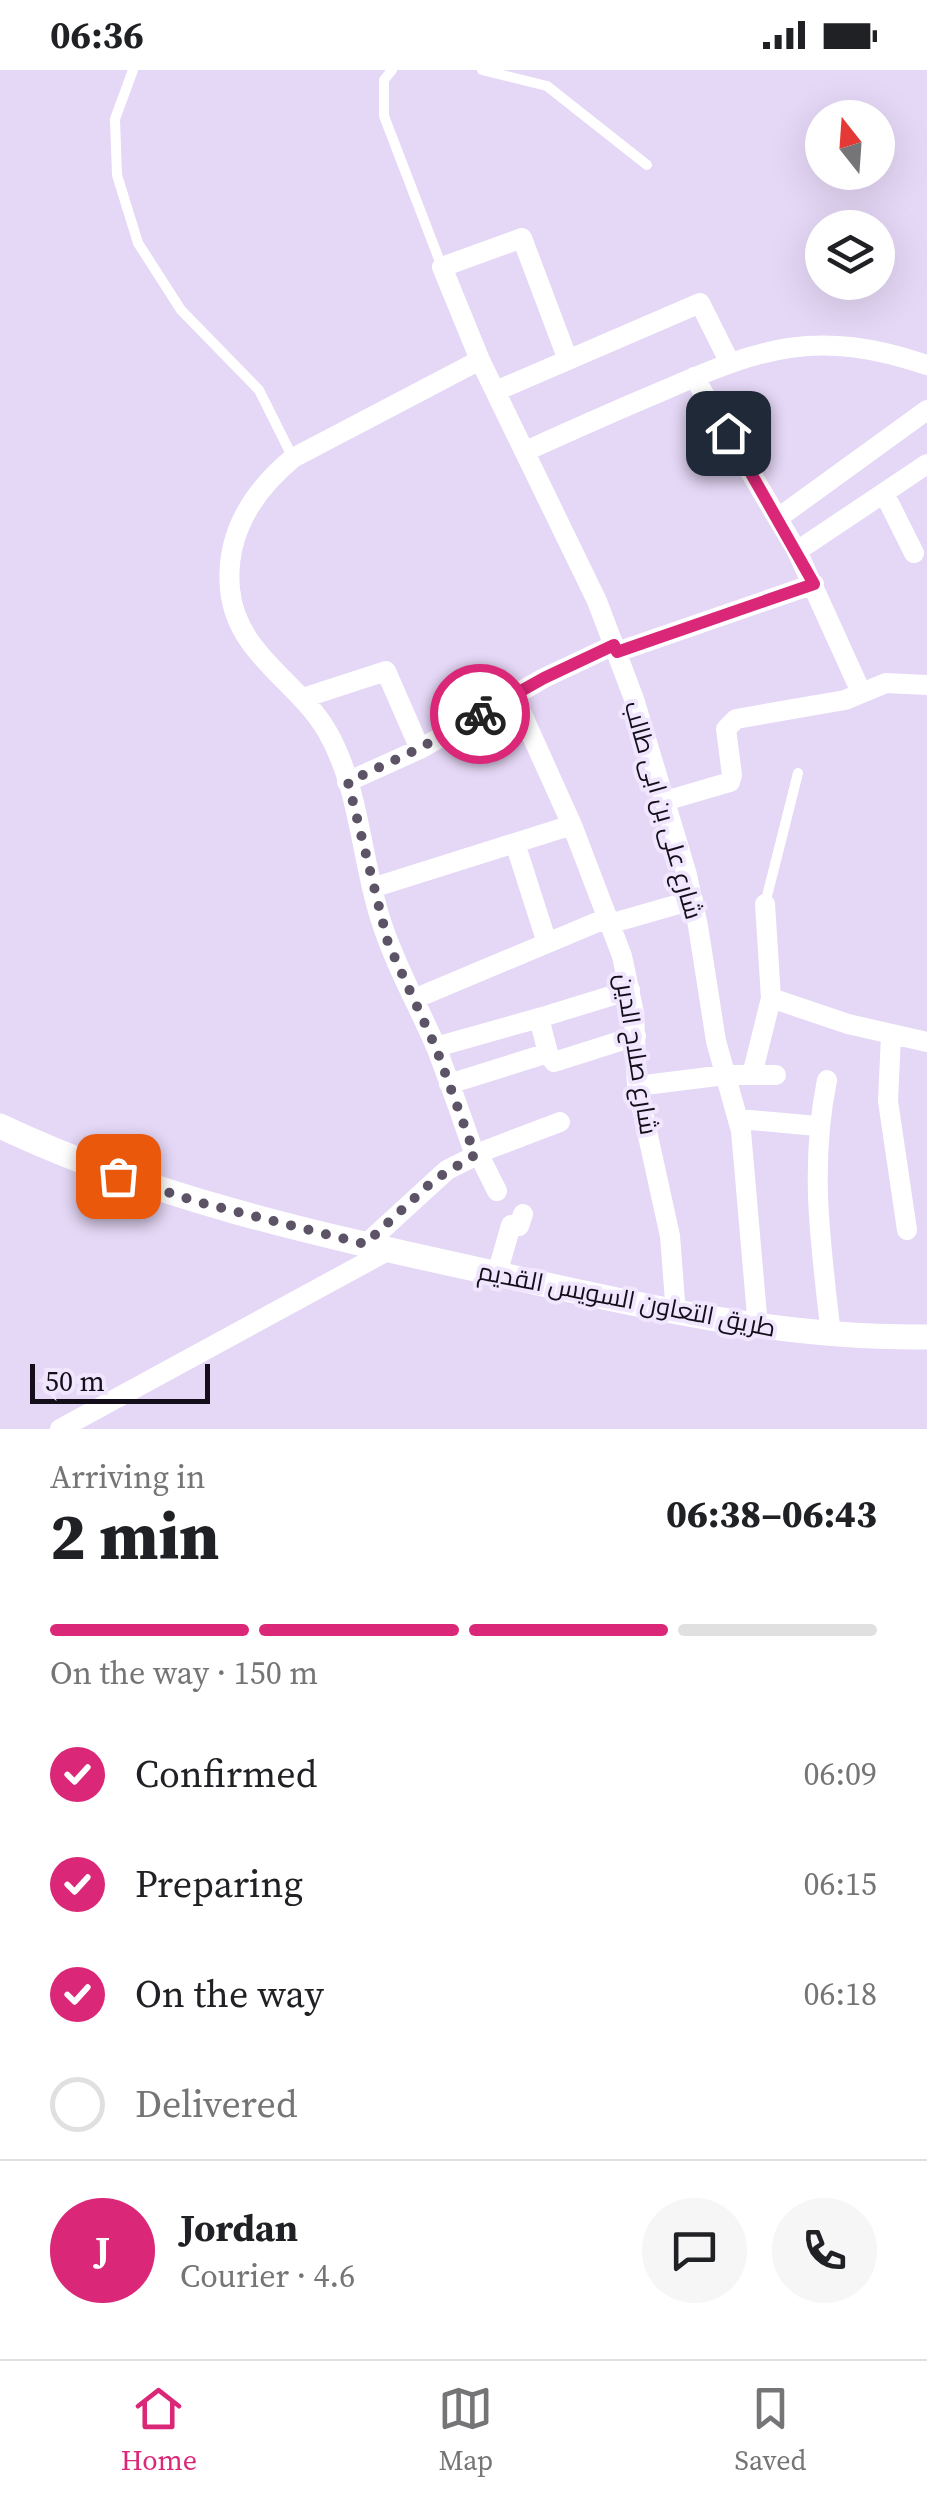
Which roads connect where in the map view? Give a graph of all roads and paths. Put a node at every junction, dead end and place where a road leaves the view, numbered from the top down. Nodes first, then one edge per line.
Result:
1 (133, 70) edge
2 (392, 70) edge
3 (482, 70) edge
4 (647, 165) dead end
5 (442, 267) junction
6 (480, 360) junction
7 (568, 360) junction
8 (729, 361) junction
9 (927, 365) edge
10 (694, 377) junction
11 (496, 391) junction
12 (927, 410) edge
13 (526, 450) junction
14 (293, 458) junction
15 (927, 464) edge
16 (884, 493) junction
17 (778, 518) junction
18 (797, 551) junction
19 (914, 553) dead end
20 (814, 584) junction
21 (616, 649) junction
22 (927, 685) edge
23 (861, 692) junction
24 (513, 694) junction
25 (302, 698) junction
26 (420, 748) junction
27 (798, 773) dead end
28 (348, 782) junction
29 (664, 802) junction
30 (572, 824) junction
31 (515, 843) junction
32 (372, 888) junction
33 (693, 900) junction
34 (765, 904) joint
35 (608, 921) junction
36 (548, 943) junction
37 (630, 990) junction
38 (770, 998) junction
39 (414, 1000) junction
40 (539, 1018) junction
41 (891, 1035) junction
42 (636, 1036) junction
43 (927, 1042) edge
44 (436, 1048) junction
45 (548, 1054) junction
46 (725, 1075) junction
47 (752, 1075) junction
48 (776, 1075) dead end
49 (826, 1080) dead end
50 (449, 1084) junction
51 (636, 1086) junction
52 (739, 1119) junction
53 (560, 1122) dead end
54 (0, 1126) edge
55 (817, 1126) junction
56 (477, 1154) junction
57 (497, 1191) dead end
58 (523, 1214) dead end
59 (907, 1230) dead end
60 (377, 1247) junction
61 (498, 1274) junction
62 (676, 1314) junction
63 (758, 1327) junction
64 (830, 1335) junction
65 (927, 1337) edge
66 (60, 1429) edge

1 - 14 lane
2 - 5 lane
3 - 4 lane
5 - 6 street, شارع على بن ابى طالب
5 - 7 street
6 - 11 street, شارع على بن ابى طالب
6 - 14 street
7 - 8 street
7 - 11 street
8 - 9 street
8 - 10 street
10 - 13 street
10 - 17 street
11 - 13 street, شارع على بن ابى طالب
12 - 17 street
13 - 21 street, شارع على بن ابى طالب
14 - 25 street
15 - 16 street
16 - 18 street
16 - 19 street
17 - 18 street
18 - 20 street
20 - 21 street
20 - 23 street
21 - 24 street
21 - 29 street, شارع على بن ابى طالب
22 - 23 street
23 - 29 street
24 - 26 street
24 - 30 street, شارع صلاح الدين
25 - 26 street
25 - 28 street
26 - 28 street
27 - 34 lane
28 - 32 street
29 - 33 street, شارع على بن ابى طالب
30 - 31 street
30 - 35 street, شارع صلاح الدين
31 - 32 street
31 - 36 street
32 - 39 street
33 - 35 street
33 - 46 street, شارع على بن ابى طالب
34 - 38 street
35 - 36 street
35 - 37 street, شارع صلاح الدين
36 - 39 street
37 - 40 street
37 - 42 street, شارع صلاح الدين
38 - 41 street
38 - 47 street
39 - 44 street
40 - 44 street
40 - 45 street
41 - 43 street
41 - 59 street
42 - 45 street
42 - 51 street, شارع صلاح الدين
44 - 50 street
45 - 50 street
46 - 47 street
46 - 51 street
46 - 52 street, شارع على بن ابى طالب
47 - 48 street
49 - 55 street
50 - 56 street
51 - 62 street, شارع صلاح الدين
52 - 55 street
52 - 63 street, شارع على بن ابى طالب
53 - 56 street
54 - 60 street, طريق التعاون السويس القديم
55 - 64 street
56 - 57 street
56 - 60 street
58 - 61 street
60 - 61 street, طريق التعاون السويس القديم
60 - 66 street
61 - 62 street, طريق التعاون السويس القديم
62 - 63 street, طريق التعاون السويس القديم
63 - 64 street, طريق التعاون السويس القديم
64 - 65 street, طريق التعاون السويس القديم

